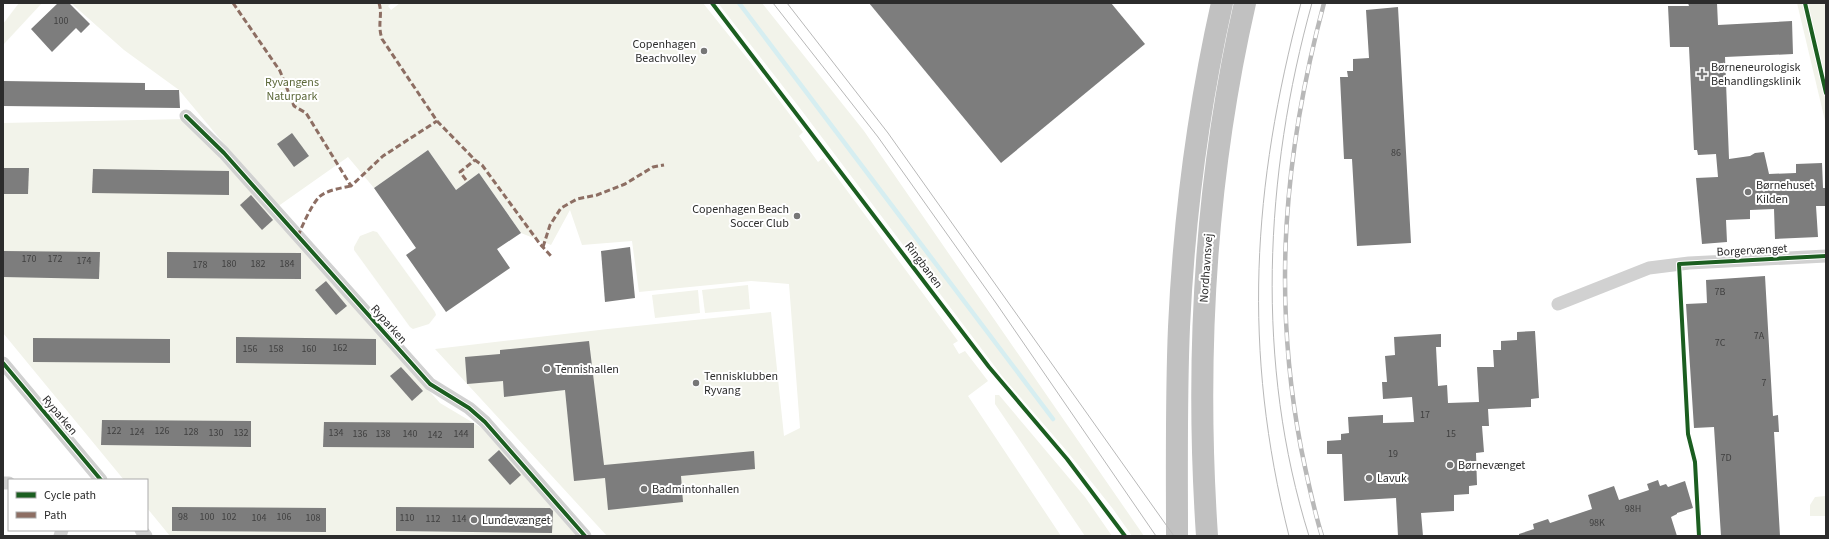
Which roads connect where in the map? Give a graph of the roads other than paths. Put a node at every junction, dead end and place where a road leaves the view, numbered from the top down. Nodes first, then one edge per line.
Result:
1 (1222, 3) edge
2 (1245, 3) edge
3 (186, 116) dead end
4 (1826, 256) edge
5 (1558, 304) dead end
6 (3, 363) edge
7 (100, 479) edge
8 (586, 536) edge
9 (1177, 536) edge
10 (1207, 536) edge

1 - 9 highway, Nordhavnsvej
2 - 10 highway, Nordhavnsvej
3 - 8 street, Ryparken
4 - 5 street, Borgervænget
6 - 7 street, Ryparken

